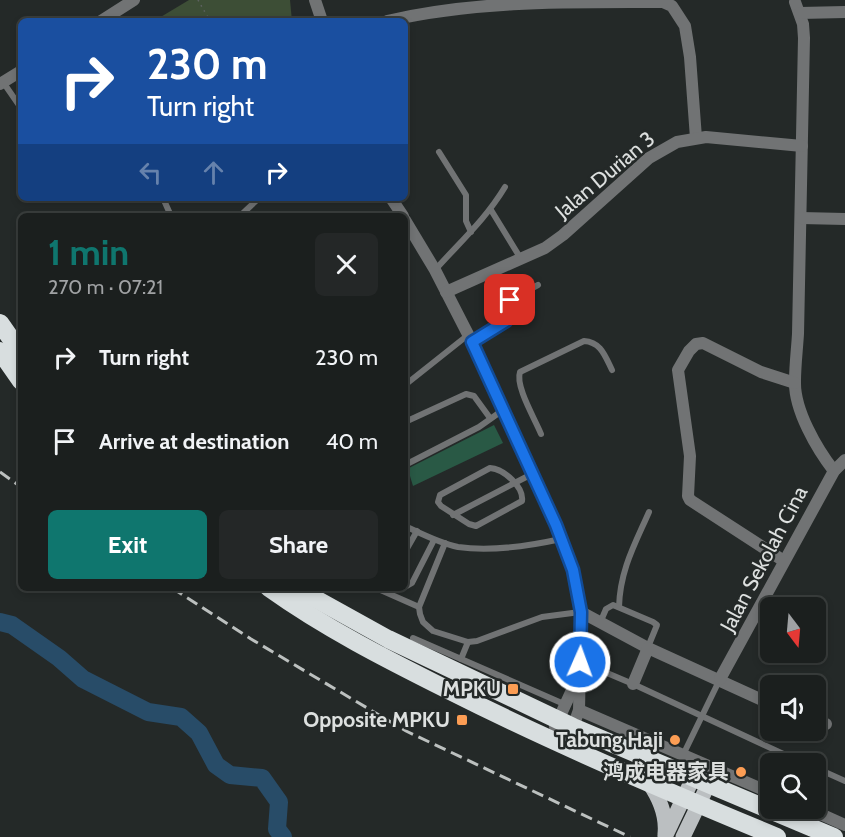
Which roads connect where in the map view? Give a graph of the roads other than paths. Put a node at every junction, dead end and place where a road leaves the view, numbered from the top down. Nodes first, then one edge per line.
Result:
1 (134, 0) edge
2 (315, 0) edge
3 (796, 4) edge
4 (845, 12) edge
5 (105, 18) edge
6 (320, 18) edge
7 (398, 18) edge
8 (18, 72) edge
9 (2, 83) edge
10 (18, 104) edge
11 (696, 138) junction
12 (802, 146) junction
13 (439, 152) dead end
14 (505, 187) dead end
15 (256, 201) edge
16 (490, 210) junction
17 (243, 213) edge
18 (801, 218) junction
19 (845, 219) edge
20 (408, 225) edge
21 (471, 232) junction
22 (521, 259) junction
23 (435, 270) junction
24 (538, 285) dead end
25 (446, 292) junction
26 (0, 323) edge
27 (470, 338) junction
28 (18, 349) edge
29 (0, 351) edge
30 (612, 370) dead end
31 (18, 377) edge
32 (408, 383) edge
33 (795, 383) junction
34 (503, 410) junction
35 (490, 418) junction
36 (408, 421) edge
37 (541, 434) dead end
38 (845, 460) edge
39 (408, 463) edge
40 (834, 471) junction
41 (532, 474) junction
42 (515, 483) junction
43 (649, 512) dead end
44 (453, 515) junction
45 (408, 527) edge
46 (417, 531) junction
47 (562, 539) junction
48 (434, 540) junction
49 (445, 543) junction
50 (408, 547) edge
51 (784, 561) junction
52 (408, 585) edge
53 (273, 591) edge
54 (301, 591) edge
55 (383, 591) edge
56 (419, 607) junction
57 (619, 607) junction
58 (581, 612) junction
59 (600, 623) junction
60 (413, 638) dead end
61 (468, 642) junction
62 (648, 648) junction
63 (462, 659) junction
64 (580, 662) junction
65 (720, 679) junction
66 (633, 684) junction
67 (760, 699) edge
68 (568, 715) junction
69 (700, 716) junction
70 (555, 742) junction
71 (781, 753) edge
72 (683, 756) junction
73 (826, 772) edge
74 (845, 781) edge
75 (700, 782) junction
76 (650, 783) junction
77 (760, 788) edge
78 (692, 801) junction
79 (726, 816) junction
80 (826, 816) edge
81 (845, 825) edge
82 (685, 834) edge
83 (665, 837) edge
84 (777, 837) edge
85 (834, 837) edge

1 - 5 street
2 - 6 street
3 - 4 street
3 - 12 street
7 - 11 street
8 - 9 street
9 - 10 lane
11 - 12 street, Jalan Durian 3
11 - 22 street, Jalan Durian 3
12 - 18 street
13 - 21 lane
14 - 16 lane
15 - 17 lane
16 - 21 lane
16 - 22 lane
18 - 19 street
18 - 33 street
20 - 23 street
21 - 23 lane
22 - 25 street, Jalan Durian 3
23 - 25 street
24 - 27 lane
25 - 27 street
26 - 28 highway
27 - 32 lane
27 - 34 street
29 - 31 highway
30 - 37 lane
33 - 40 street
33 - 51 street
34 - 35 lane
34 - 41 street
35 - 36 lane
35 - 39 lane
38 - 40 street, Jalan Sekolah Cina
40 - 51 street, Jalan Sekolah Cina
41 - 42 lane
41 - 47 street
42 - 44 lane
42 - 44 lane
42 - 44 lane
43 - 57 lane
45 - 46 lane
46 - 48 lane
46 - 50 lane
47 - 49 lane
47 - 58 street
48 - 49 lane
48 - 52 lane
49 - 56 lane
51 - 65 street, Jalan Sekolah Cina
53 - 70 highway
54 - 68 highway
55 - 56 lane
56 - 61 lane
57 - 59 lane
57 - 62 lane
58 - 59 street
58 - 61 lane
58 - 64 street
59 - 62 street
60 - 63 lane
61 - 63 lane
62 - 65 street
62 - 66 street
63 - 68 lane
64 - 66 lane
64 - 68 street
65 - 67 street
65 - 69 lane
66 - 69 lane
68 - 70 street
68 - 72 street
68 - 75 highway
69 - 71 lane
69 - 72 lane
70 - 76 highway
72 - 77 street
73 - 74 lane
75 - 78 main road
75 - 85 highway
76 - 78 highway
76 - 83 main road
78 - 79 highway
78 - 82 main road
78 - 83 main road
79 - 82 main road
79 - 84 highway
80 - 81 street

